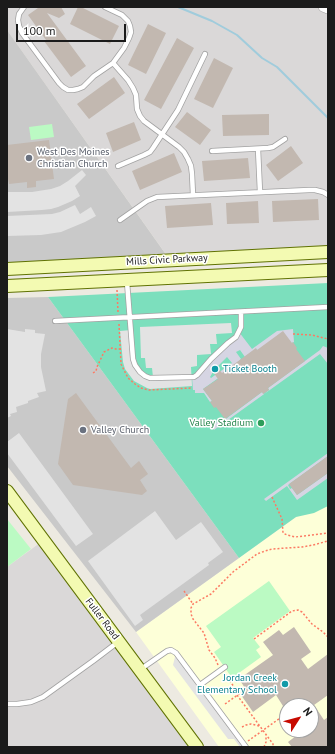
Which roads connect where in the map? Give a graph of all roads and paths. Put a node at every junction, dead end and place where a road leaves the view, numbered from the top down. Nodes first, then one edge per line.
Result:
1 (24, 7) edge
2 (105, 7) edge
3 (323, 7) edge
4 (328, 9) edge
5 (206, 54) dead end
6 (113, 63) junction
7 (162, 135) junction
8 (285, 139) dead end
9 (258, 149) junction
10 (212, 151) dead end
11 (118, 166) dead end
12 (260, 192) junction
13 (193, 195) junction
14 (328, 195) edge
15 (120, 220) dead end
16 (328, 252) edge
17 (7, 269) edge
18 (328, 270) edge
19 (127, 280) junction
20 (7, 286) edge
21 (328, 307) edge
22 (241, 312) junction
23 (130, 317) junction
24 (54, 321) dead end
25 (293, 334) dead end
26 (328, 339) edge
27 (120, 349) dead end
28 (93, 374) dead end
29 (7, 491) edge
30 (272, 497) dead end
31 (328, 533) edge
32 (328, 541) edge
33 (184, 591) dead end
34 (193, 604) junction
35 (328, 637) edge
36 (254, 639) dead end
37 (119, 641) junction
38 (223, 668) junction
39 (140, 670) junction
40 (200, 685) junction
41 (246, 689) dead end
42 (238, 694) junction
43 (7, 704) edge
44 (225, 704) dead end
45 (279, 719) edge
46 (242, 727) dead end
47 (260, 727) junction
48 (263, 730) junction
49 (266, 734) junction
50 (245, 746) edge
51 (197, 747) edge
52 (264, 747) edge
53 (273, 747) edge

1 - 6 lane
2 - 6 lane
3 - 4 street
5 - 7 lane
6 - 7 lane
7 - 11 lane
7 - 13 lane
8 - 9 lane
9 - 10 lane
9 - 12 lane
12 - 13 lane
12 - 14 lane
13 - 15 lane
16 - 17 main road, Mills Civic Parkway
18 - 19 main road, Mills Civic Parkway
19 - 20 main road, Mills Civic Parkway
19 - 23 lane
21 - 22 lane
22 - 23 lane
22 - 23 lane
23 - 24 lane
25 - 26 path
27 - 28 path
29 - 37 main road, Fuller Road
30 - 31 path
32 - 34 path
33 - 34 path
34 - 38 path
35 - 36 path
37 - 39 main road, Fuller Road
37 - 43 lane
38 - 40 lane
38 - 42 path
39 - 40 lane
39 - 51 main road, Fuller Road
40 - 50 lane
41 - 42 path
42 - 44 path
42 - 47 path
45 - 48 path
46 - 47 path
47 - 48 path
48 - 49 path
48 - 50 path
49 - 52 path
49 - 53 path

